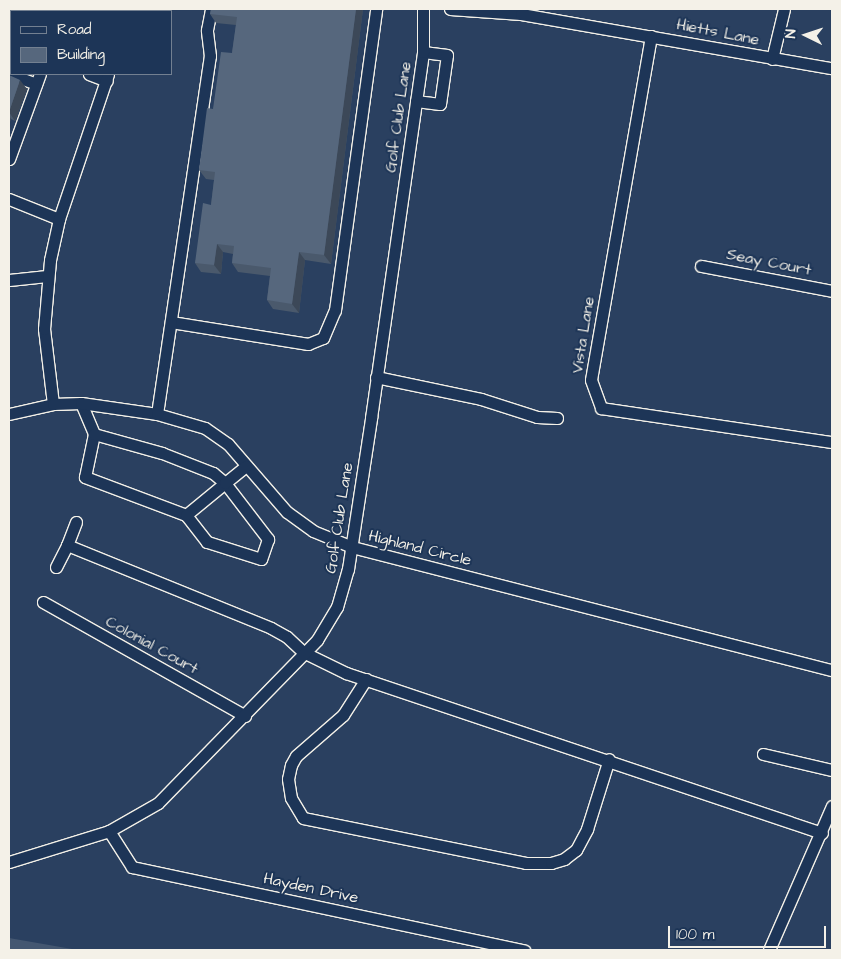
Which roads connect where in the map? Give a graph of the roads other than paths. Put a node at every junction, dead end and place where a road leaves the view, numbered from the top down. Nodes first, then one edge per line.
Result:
1 (210, 9) edge
2 (376, 9) edge
3 (423, 9) edge
4 (450, 9) edge
5 (784, 9) edge
6 (652, 36) junction
7 (423, 52) junction
8 (772, 59) junction
9 (832, 68) edge
10 (15, 75) edge
11 (95, 75) edge
12 (108, 77) edge
13 (38, 79) edge
14 (416, 101) junction
15 (9, 159) edge
16 (9, 199) edge
17 (59, 219) junction
18 (700, 266) dead end
19 (48, 276) junction
20 (9, 280) edge
21 (832, 291) edge
22 (171, 322) junction
23 (376, 377) junction
24 (81, 402) junction
25 (53, 404) junction
26 (9, 414) edge
27 (157, 414) junction
28 (557, 418) dead end
29 (94, 434) junction
30 (832, 442) edge
31 (246, 466) junction
32 (225, 483) junction
33 (186, 515) junction
34 (76, 522) dead end
35 (67, 545) junction
36 (352, 547) junction
37 (56, 567) dead end
38 (43, 602) dead end
39 (303, 652) junction
40 (832, 670) edge
41 (366, 679) junction
42 (245, 716) junction
43 (764, 754) dead end
44 (609, 759) junction
45 (832, 770) edge
46 (832, 806) edge
47 (109, 831) junction
48 (822, 832) junction
49 (9, 862) edge
50 (524, 950) edge
51 (769, 950) edge

1 - 22 street
2 - 22 street
3 - 7 street, Golf Club Lane
4 - 6 street, Hietts Lane
5 - 8 street
6 - 8 street, Hietts Lane
6 - 30 street, Vista Lane
7 - 14 street, Golf Club Lane
7 - 14 street
8 - 9 street, Hietts Lane
10 - 13 street
11 - 12 street
12 - 17 street
13 - 15 street
14 - 23 street, Golf Club Lane
16 - 17 street
17 - 19 street
18 - 21 street, Seay Court
19 - 20 street
19 - 25 street
22 - 27 street
23 - 28 street
23 - 36 street, Golf Club Lane
24 - 25 street, Highland Circle
24 - 27 street, Highland Circle
24 - 29 street
25 - 26 street, Highland Circle
27 - 31 street, Highland Circle
29 - 32 street
29 - 33 street
31 - 32 street
31 - 36 street, Highland Circle
32 - 33 street
32 - 33 street
34 - 35 street
35 - 37 street
35 - 39 street
36 - 39 street, Golf Club Lane
36 - 40 street, Highland Circle
38 - 42 street, Colonial Court
39 - 41 street
39 - 42 street, Golf Club Lane
41 - 44 street
41 - 44 street
42 - 47 street, Golf Club Lane
43 - 45 street
44 - 48 street
46 - 48 street
47 - 49 street, Golf Club Lane
47 - 50 street, Hayden Drive
48 - 51 street

